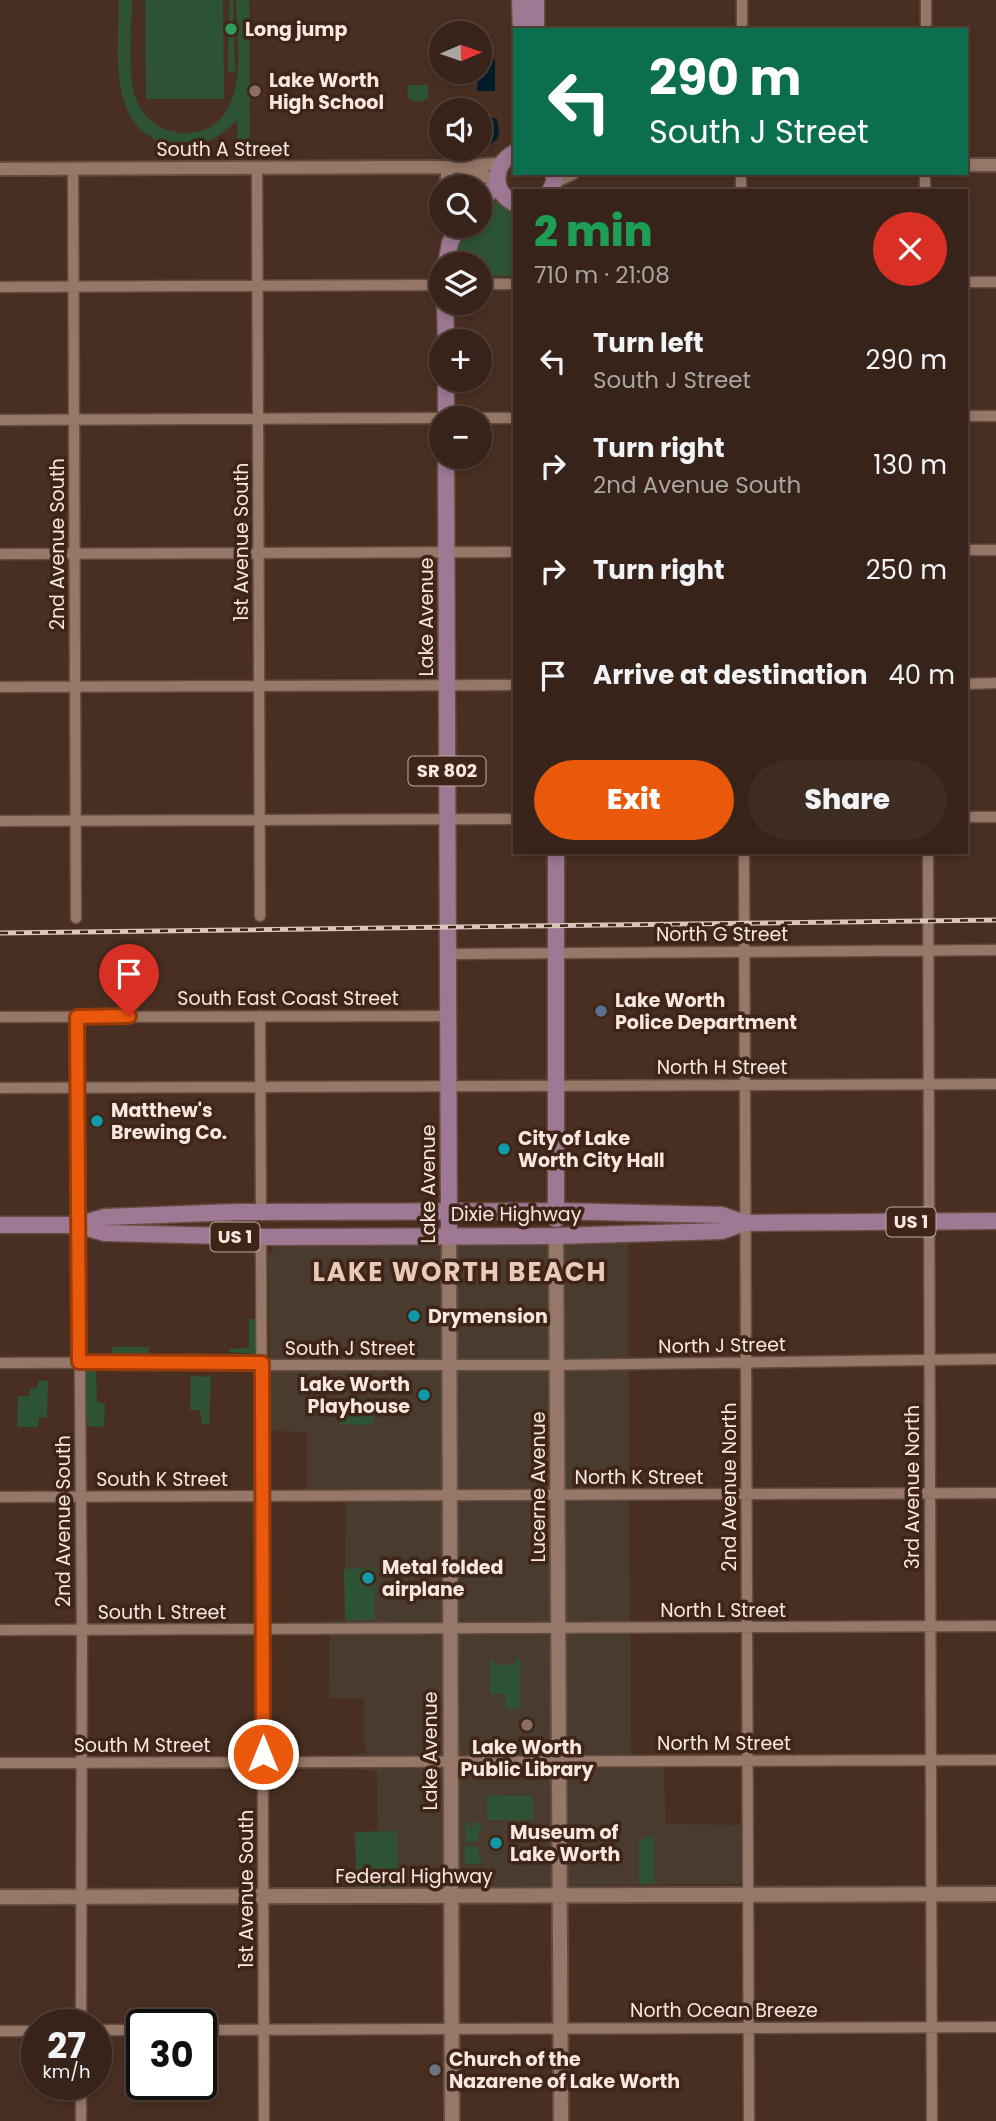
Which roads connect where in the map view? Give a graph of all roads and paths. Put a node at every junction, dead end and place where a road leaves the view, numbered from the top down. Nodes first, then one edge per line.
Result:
1 (520, 0) edge
2 (536, 0) edge
3 (742, 0) edge
4 (926, 0) edge
5 (521, 28) edge
6 (536, 28) edge
7 (742, 28) edge
8 (926, 28) edge
9 (510, 154) edge
10 (968, 165) edge
11 (996, 165) edge
12 (453, 166) junction
13 (257, 168) junction
14 (0, 169) edge
15 (74, 169) junction
16 (450, 175) edge
17 (570, 175) edge
18 (497, 183) junction
19 (553, 185) edge
20 (492, 189) edge
21 (513, 202) edge
22 (968, 282) edge
23 (996, 282) edge
24 (492, 284) edge
25 (513, 284) edge
26 (429, 285) edge
27 (74, 286) junction
28 (258, 286) junction
29 (0, 287) edge
30 (968, 416) edge
31 (996, 416) edge
32 (429, 418) edge
33 (492, 418) edge
34 (513, 418) edge
35 (258, 419) junction
36 (0, 420) edge
37 (75, 420) junction
38 (446, 469) edge
39 (968, 550) edge
40 (996, 550) edge
41 (447, 552) junction
42 (513, 552) edge
43 (75, 553) junction
44 (258, 553) junction
45 (0, 554) edge
46 (996, 683) edge
47 (968, 684) edge
48 (447, 685) junction
49 (513, 685) edge
50 (259, 686) junction
51 (0, 687) edge
52 (75, 687) junction
53 (968, 817) edge
54 (996, 817) edge
55 (447, 819) junction
56 (513, 819) edge
57 (76, 820) junction
58 (260, 820) junction
59 (0, 821) edge
60 (556, 854) edge
61 (744, 854) edge
62 (928, 854) edge
63 (260, 916) dead end
64 (76, 918) dead end
65 (930, 950) junction
66 (996, 950) edge
67 (556, 952) junction
68 (745, 952) junction
69 (449, 954) junction
70 (260, 1016) junction
71 (449, 1016) junction
72 (0, 1017) edge
73 (77, 1017) junction
74 (929, 1084) junction
75 (996, 1084) edge
76 (745, 1085) junction
77 (449, 1086) junction
78 (557, 1086) junction
79 (77, 1087) junction
80 (261, 1087) junction
81 (0, 1088) edge
82 (556, 1211) junction
83 (261, 1212) junction
84 (449, 1212) junction
85 (928, 1222) junction
86 (996, 1222) edge
87 (744, 1223) junction
88 (77, 1225) junction
89 (0, 1226) edge
90 (449, 1236) junction
91 (556, 1236) junction
92 (261, 1237) junction
93 (996, 1359) edge
94 (929, 1360) junction
95 (79, 1362) junction
96 (0, 1363) edge
97 (262, 1363) junction
98 (746, 1363) junction
99 (559, 1365) junction
100 (449, 1366) junction
101 (930, 1493) junction
102 (996, 1493) edge
103 (558, 1494) junction
104 (746, 1494) junction
105 (450, 1495) junction
106 (80, 1496) junction
107 (262, 1496) junction
108 (0, 1497) edge
109 (996, 1626) edge
110 (747, 1627) junction
111 (930, 1627) junction
112 (450, 1628) junction
113 (559, 1628) junction
114 (262, 1629) junction
115 (0, 1630) edge
116 (81, 1630) junction
117 (931, 1760) junction
118 (996, 1760) edge
119 (747, 1761) junction
120 (452, 1762) junction
121 (559, 1762) junction
122 (0, 1763) edge
123 (81, 1763) junction
124 (263, 1763) junction
125 (748, 1894) junction
126 (931, 1894) junction
127 (996, 1894) edge
128 (559, 1895) junction
129 (82, 1896) junction
130 (265, 1896) junction
131 (452, 1896) junction
132 (0, 1897) edge
133 (80, 2009) edge
134 (932, 2027) junction
135 (996, 2027) edge
136 (748, 2028) junction
137 (452, 2029) junction
138 (561, 2029) junction
139 (217, 2030) edge
140 (264, 2030) junction
141 (0, 2031) edge
142 (21, 2031) edge
143 (81, 2100) edge
144 (81, 2121) edge
145 (264, 2121) edge
146 (452, 2121) edge
147 (561, 2121) edge
148 (749, 2121) edge
149 (932, 2121) edge

1 - 5 main road
2 - 6 main road
3 - 7 street
4 - 8 street
9 - 12 street, South A Street
9 - 18 main road
10 - 11 street
12 - 13 street, South A Street
12 - 16 street
12 - 18 street
13 - 15 street, South A Street
13 - 28 street, 1st Avenue South
14 - 15 street, South A Street
15 - 27 street, 2nd Avenue South
17 - 19 street
18 - 20 main road
18 - 21 main road
22 - 23 street
24 - 25 street
26 - 28 street
27 - 28 street
27 - 29 street
27 - 37 street, 2nd Avenue South
28 - 35 street, 1st Avenue South
30 - 31 street
32 - 35 street
33 - 34 street
35 - 37 street
35 - 44 street, 1st Avenue South
36 - 37 street
37 - 43 street, 2nd Avenue South
38 - 41 main road, Lake Avenue / SR 802
39 - 40 street
41 - 42 street
41 - 44 street
41 - 48 main road, Lake Avenue / SR 802
43 - 44 street
43 - 45 street
43 - 52 street, 2nd Avenue South
44 - 50 street, 1st Avenue South
46 - 47 street
48 - 49 street
48 - 50 street
48 - 55 main road, Lake Avenue / SR 802
50 - 52 street
50 - 58 street, 1st Avenue South
51 - 52 street
52 - 57 street, 2nd Avenue South
53 - 54 street
55 - 56 street
55 - 58 street
55 - 69 main road, Lake Avenue / SR 802
57 - 58 street
57 - 59 street
57 - 64 street, 2nd Avenue South
58 - 63 street, 1st Avenue South
60 - 67 main road, Lucerne Avenue
61 - 68 street, 2nd Avenue North
62 - 65 street, 3rd Avenue North
65 - 66 street, North G Street
65 - 68 street, North G Street
65 - 74 street, 3rd Avenue North
67 - 68 street, North G Street
67 - 69 street, North G Street
67 - 78 main road, Lucerne Avenue
68 - 76 street, 2nd Avenue North
69 - 71 main road, Lake Avenue / SR 802
70 - 71 street, South East Coast Street
70 - 73 street, South East Coast Street
70 - 80 street
71 - 77 main road, Lake Avenue / SR 802
72 - 73 street, South East Coast Street
73 - 79 street, 2nd Avenue South
74 - 75 street, North H Street
74 - 76 street, North H Street
74 - 85 street, 3rd Avenue North
76 - 78 street, North H Street
76 - 87 street, 2nd Avenue North
77 - 78 street, North H Street
77 - 80 street, North H Street
77 - 84 main road, Lake Avenue / SR 802
78 - 82 main road, Lucerne Avenue
79 - 80 street, North H Street
79 - 81 street, North H Street
79 - 88 street, 2nd Avenue South
80 - 83 street
82 - 84 main road, Dixie Highway / US 1
82 - 87 main road, Dixie Highway / US 1
82 - 91 main road, Lucerne Avenue
83 - 84 main road, Dixie Highway / US 1
83 - 88 main road, Dixie Highway / US 1
84 - 90 main road, Lake Avenue / SR 802
85 - 86 main road, Dixie Highway / US 1
85 - 87 main road, Dixie Highway / US 1
85 - 94 street, 3rd Avenue North
87 - 91 main road, Dixie Highway / US 1
87 - 98 street, 2nd Avenue North
88 - 89 main road, Dixie Highway / US 1
88 - 92 main road, Dixie Highway / US 1
88 - 95 street, 2nd Avenue South
90 - 91 main road, Dixie Highway / US 1
90 - 92 main road, Dixie Highway / US 1
90 - 100 main road, Lake Avenue / SR 802
91 - 99 main road, Lucerne Avenue
92 - 97 street, 1st Avenue South
93 - 94 street, North J Street
94 - 98 street, North J Street
94 - 101 street, 3rd Avenue North
95 - 96 street, South J Street
95 - 97 street, South J Street
95 - 106 street, 2nd Avenue South
97 - 100 street, South J Street
97 - 107 street, 1st Avenue South
98 - 99 street, North J Street
98 - 104 street, 2nd Avenue North
99 - 100 street, North J Street
99 - 103 main road, Lucerne Avenue
100 - 105 main road, Lake Avenue / SR 802
101 - 102 street, North K Street
101 - 104 street, North K Street
101 - 111 street, 3rd Avenue North
103 - 104 street, North K Street
103 - 105 street, North K Street
103 - 113 main road, Lucerne Avenue
104 - 110 street, 2nd Avenue North
105 - 107 street, South K Street
105 - 112 main road, Lake Avenue / SR 802
106 - 107 street, South K Street
106 - 108 street, South K Street
106 - 116 street, 2nd Avenue South
107 - 114 street, 1st Avenue South
109 - 111 street, North L Street
110 - 111 street, North L Street
110 - 113 street, North L Street
110 - 119 street, 2nd Avenue North
111 - 117 street, 3rd Avenue North
112 - 113 street, North L Street
112 - 114 street, South L Street
112 - 120 main road, Lake Avenue / SR 802
113 - 121 main road, Lucerne Avenue
114 - 116 street, South L Street
114 - 124 street, 1st Avenue South
115 - 116 street, South L Street
116 - 123 street, 2nd Avenue South
117 - 118 street, North M Street
117 - 119 street, North M Street
117 - 126 street, 3rd Avenue North
119 - 121 street, North M Street
119 - 125 street, 2nd Avenue North
120 - 121 street, North M Street
120 - 124 street, South M Street
120 - 131 main road, Lake Avenue / SR 802
121 - 128 main road, Lucerne Avenue
122 - 123 street, South M Street
123 - 124 street, South M Street
123 - 129 street, 2nd Avenue South
124 - 130 street, 1st Avenue South
125 - 126 main road, Federal Highway
125 - 128 main road, Federal Highway
125 - 136 street, 2nd Avenue North
126 - 127 main road, Federal Highway
126 - 134 street, 3rd Avenue North
128 - 131 main road, Federal Highway
128 - 138 main road, Lucerne Avenue
129 - 130 main road, Federal Highway
129 - 132 main road, Federal Highway
129 - 133 street, 2nd Avenue South
130 - 131 main road, Federal Highway
130 - 140 street, 1st Avenue South
131 - 137 main road, Lake Avenue / SR 802
134 - 135 street, North Ocean Breeze
134 - 136 street, North Ocean Breeze
134 - 149 street, 3rd Avenue North
136 - 138 street, North Ocean Breeze
136 - 148 street, 2nd Avenue North
137 - 138 street, North Ocean Breeze
137 - 140 street, North Ocean Breeze
137 - 146 main road, Lake Avenue / SR 802
138 - 147 main road, Lucerne Avenue
139 - 140 street, North Ocean Breeze
140 - 145 street, 1st Avenue South
141 - 142 street
143 - 144 street

